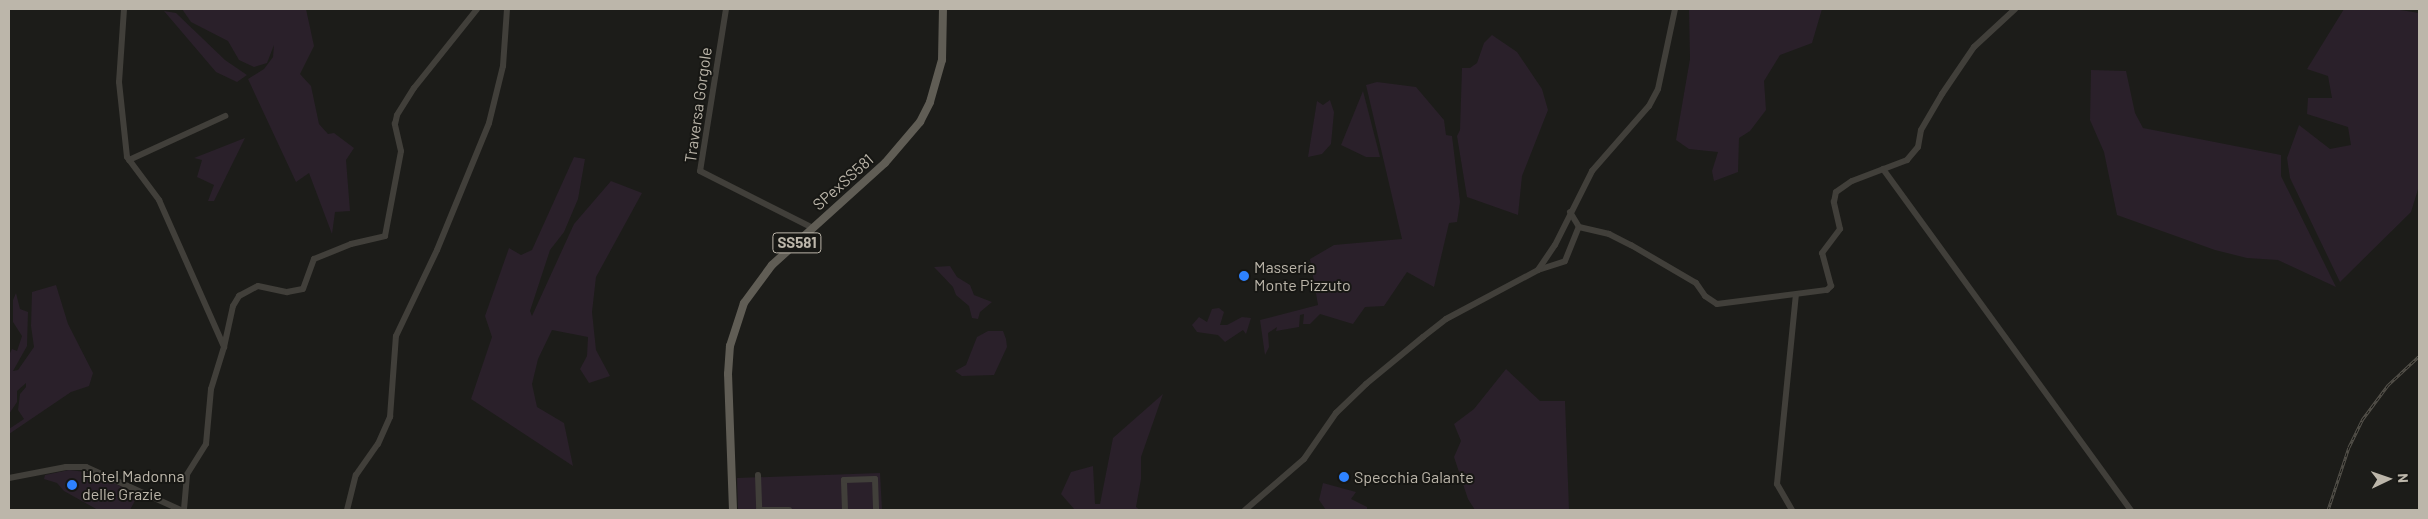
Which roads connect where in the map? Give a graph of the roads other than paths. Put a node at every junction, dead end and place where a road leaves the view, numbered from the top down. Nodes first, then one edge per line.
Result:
1 (124, 9) edge
2 (477, 9) edge
3 (507, 9) edge
4 (726, 9) edge
5 (943, 9) edge
6 (1675, 9) edge
7 (2015, 9) edge
8 (225, 116) dead end
9 (128, 160) junction
10 (1883, 169) junction
11 (1570, 212) junction
12 (1579, 227) junction
13 (813, 228) junction
14 (1538, 270) junction
15 (1796, 295) junction
16 (224, 347) junction
17 (758, 475) dead end
18 (9, 478) edge
19 (183, 510) edge
20 (347, 510) edge
21 (733, 510) edge
22 (789, 510) edge
23 (845, 510) edge
24 (876, 510) edge
25 (1245, 510) edge
26 (1792, 510) edge
27 (2131, 510) edge

1 - 9 street
2 - 16 street
3 - 20 street
4 - 13 street, Traversa Gorgole
5 - 13 main road, SPexSS581 / SS581
6 - 11 street
7 - 10 street
8 - 9 street
9 - 16 street
10 - 15 street
10 - 27 street
11 - 12 street
11 - 14 street
12 - 14 street
12 - 15 street
13 - 21 main road, SPexSS581 / SS581
14 - 25 street
15 - 26 street
16 - 19 street
17 - 22 street
18 - 19 street
23 - 24 street

